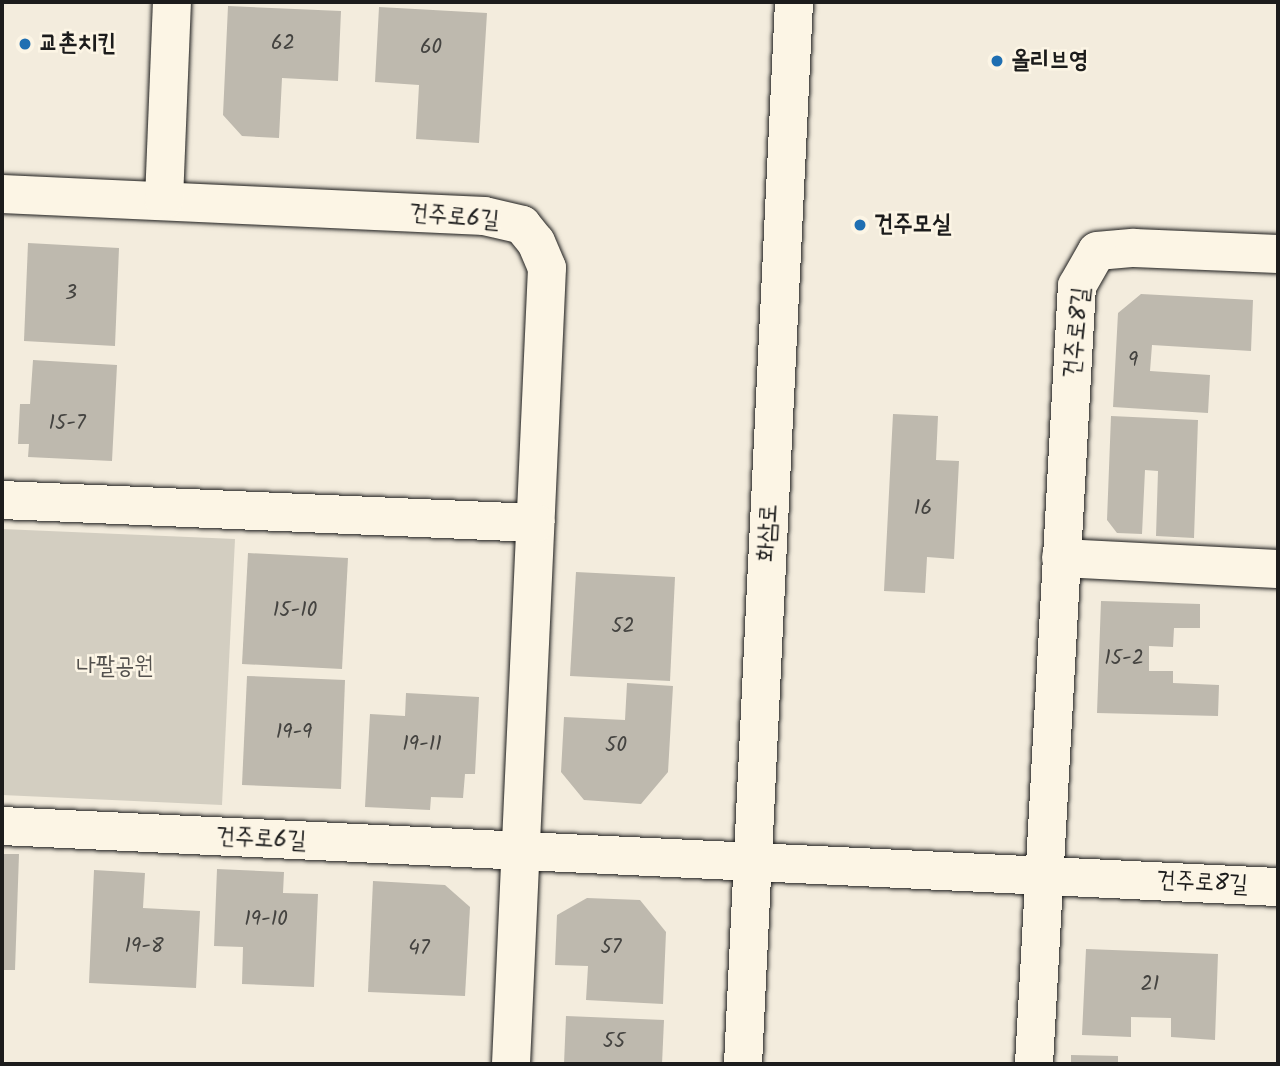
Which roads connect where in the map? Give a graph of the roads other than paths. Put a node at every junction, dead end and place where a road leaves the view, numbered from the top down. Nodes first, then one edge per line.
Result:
1 (172, 2) edge
2 (794, 2) edge
3 (2, 194) edge
4 (164, 200) junction
5 (1278, 254) edge
6 (2, 500) edge
7 (536, 523) junction
8 (1061, 558) junction
9 (1278, 569) edge
10 (2, 826) edge
11 (521, 852) junction
12 (752, 860) junction
13 (1042, 875) junction
14 (1278, 887) edge
15 (511, 1064) edge
16 (743, 1064) edge
17 (1034, 1064) edge

1 - 4 street
2 - 12 street, 화삼로
3 - 4 street, 건주로6길
4 - 7 street, 건주로6길
5 - 8 street, 건주로8길
6 - 7 street
7 - 11 street, 건주로6길
8 - 9 street
8 - 13 street, 건주로8길
10 - 11 street, 건주로6길
11 - 12 street
11 - 15 street, 건주로6길
12 - 13 street
12 - 16 street, 화삼로
13 - 14 street, 건주로8길
13 - 17 street, 건주로8길

